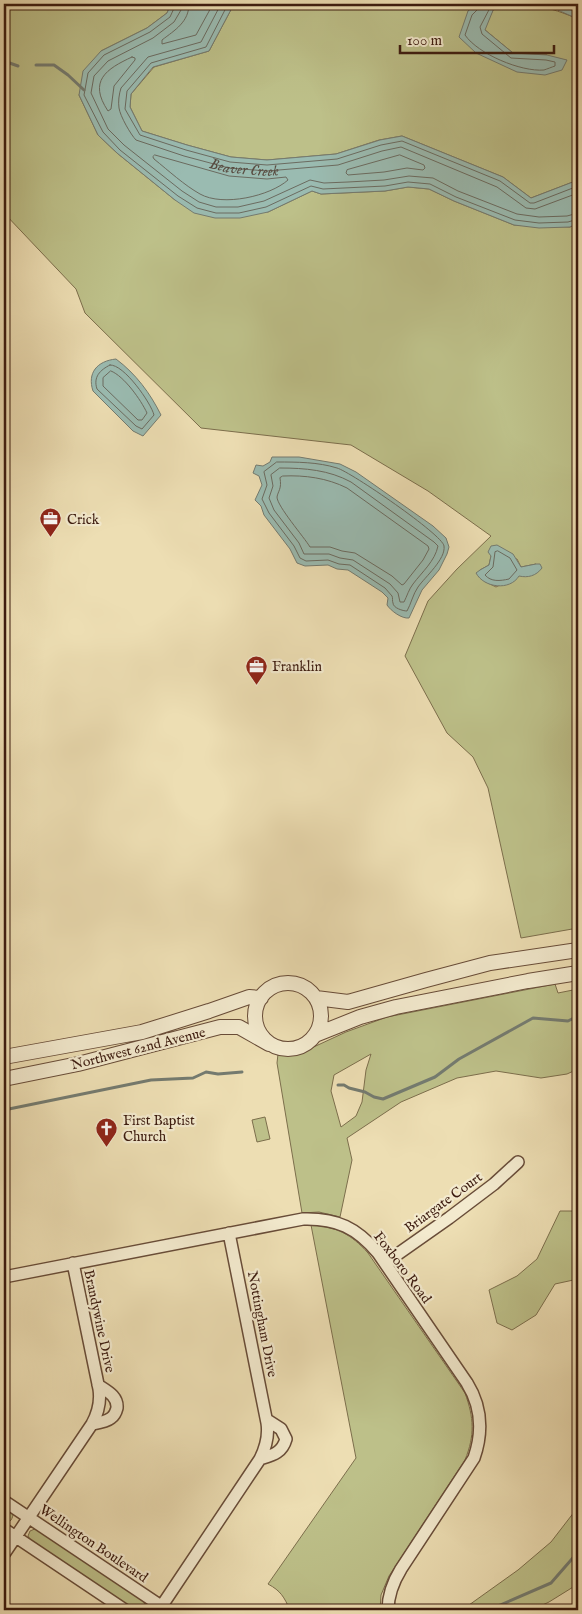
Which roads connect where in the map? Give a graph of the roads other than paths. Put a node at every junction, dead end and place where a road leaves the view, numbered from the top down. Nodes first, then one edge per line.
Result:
1 (578, 950) edge
2 (578, 973) edge
3 (261, 998) junction
4 (316, 998) junction
5 (315, 1035) junction
6 (269, 1044) junction
7 (4, 1057) edge
8 (4, 1078) edge
9 (518, 1162) dead end
10 (229, 1233) junction
11 (73, 1263) junction
12 (385, 1263) junction
13 (4, 1277) edge
14 (98, 1386) junction
15 (267, 1420) junction
16 (92, 1424) junction
17 (260, 1458) junction
18 (4, 1501) edge
19 (28, 1518) junction
20 (4, 1529) edge
21 (15, 1537) junction
22 (4, 1554) edge
23 (162, 1609) edge
24 (125, 1610) edge
25 (388, 1610) edge

1 - 4 street
2 - 5 street
3 - 4 street
3 - 6 street
3 - 7 street, Northwest 62nd Avenue
4 - 5 street
5 - 6 street
6 - 8 street, Northwest 62nd Avenue
9 - 12 street, Briargate Court
10 - 11 street, Foxboro Road
10 - 12 street, Foxboro Road
10 - 15 street, Nottingham Drive
11 - 13 street, Foxboro Road
11 - 14 street, Brandywine Drive
12 - 25 street, Foxboro Road
14 - 16 street, Brandywine Drive
14 - 16 street, Brandywine Drive
15 - 17 street, Nottingham Drive
15 - 17 street
16 - 19 street, Brandywine Drive
17 - 23 street, Nottingham Drive
18 - 19 street, Wellington Boulevard
19 - 21 street, Brandywine Drive
19 - 23 street, Wellington Boulevard
20 - 21 street
21 - 22 street, Brandywine Drive
21 - 24 street

